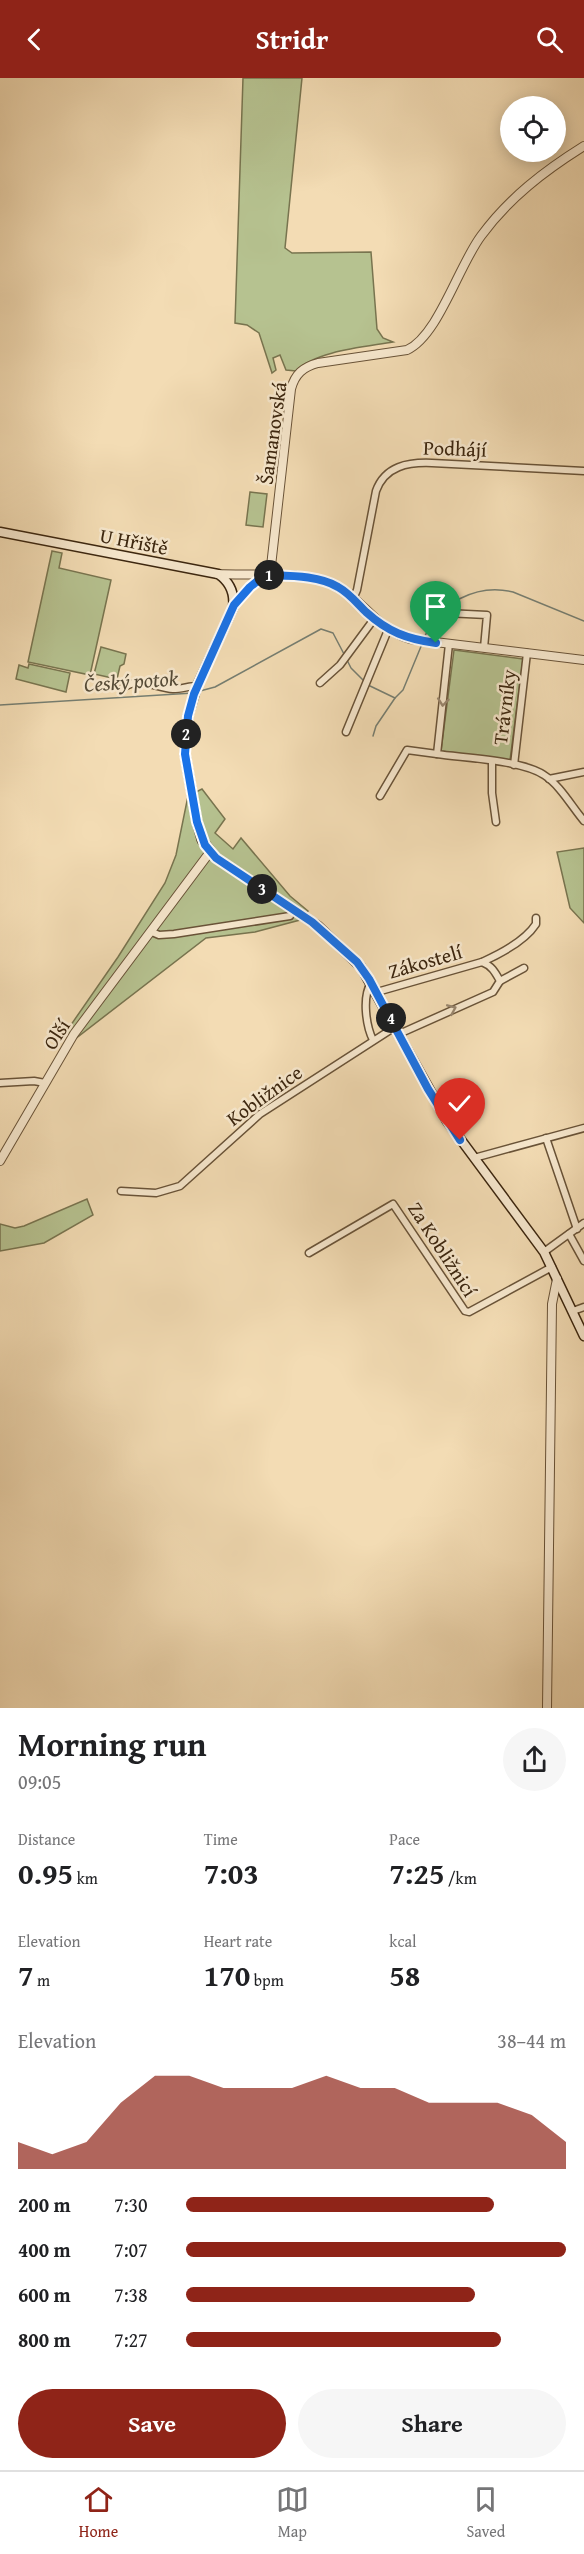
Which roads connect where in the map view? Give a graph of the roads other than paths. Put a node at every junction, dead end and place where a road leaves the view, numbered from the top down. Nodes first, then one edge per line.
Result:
1 (584, 146) edge
2 (584, 471) edge
3 (0, 532) edge
4 (218, 574) junction
5 (268, 575) junction
6 (353, 599) junction
7 (234, 605) junction
8 (374, 619) junction
9 (388, 630) junction
10 (432, 642) junction
11 (449, 644) junction
12 (484, 648) junction
13 (527, 653) junction
14 (584, 660) edge
15 (320, 683) dead end
16 (197, 687) junction
17 (123, 688) dead end
18 (346, 732) dead end
19 (437, 754) junction
20 (492, 762) junction
21 (514, 765) junction
22 (584, 772) edge
23 (549, 779) junction
24 (380, 796) dead end
25 (584, 821) edge
26 (496, 822) dead end
27 (210, 852) junction
28 (290, 916) dead end
29 (536, 918) dead end
30 (152, 932) junction
31 (482, 962) junction
32 (524, 968) dead end
33 (500, 981) junction
34 (371, 982) junction
35 (376, 992) junction
36 (397, 1030) junction
37 (373, 1040) junction
38 (0, 1083) edge
39 (45, 1083) junction
40 (584, 1128) edge
41 (546, 1138) junction
42 (474, 1158) junction
43 (0, 1161) edge
44 (121, 1191) dead end
45 (584, 1224) edge
46 (577, 1229) junction
47 (569, 1234) junction
48 (544, 1252) junction
49 (309, 1253) dead end
50 (584, 1261) edge
51 (552, 1267) junction
52 (557, 1279) junction
53 (584, 1306) edge
54 (573, 1311) junction
55 (584, 1336) edge
56 (547, 1708) edge

1 - 5 street, Šamanovská
2 - 6 street, Podhájí
3 - 4 main road, U Hřiště
4 - 5 street, Trávníky
4 - 7 main road
5 - 6 street, Trávníky
5 - 7 street
6 - 8 street, Trávníky
7 - 16 main road
8 - 9 street, Trávníky
8 - 15 street
9 - 10 street, Trávníky
9 - 18 street
10 - 11 street, Trávníky
10 - 12 street
11 - 12 street, Trávníky
11 -> 19 street
12 - 13 street, Trávníky
13 - 14 street, Trávníky
13 - 21 street, Trávníky
16 - 17 street
16 - 27 main road
19 - 20 street, Trávníky
19 - 24 street, Trávníky
20 - 21 street, Trávníky
20 - 26 street
21 - 23 street, Trávníky
22 - 23 street
23 - 25 street
27 - 30 street, Olší
27 - 34 main road
28 - 30 street
29 - 31 street, Zákostelí
30 - 39 street, Olší
31 - 33 street, Zákostelí
31 - 35 street, Zákostelí
32 - 33 street
36 -> 33 street
34 - 35 main road
34 - 37 street
35 - 36 main road
36 - 37 street, Kobližnice
36 - 42 main road
37 - 44 street, Kobližnice
38 - 39 street
39 - 43 street, Olší
40 - 41 street
41 - 42 street
41 - 46 street
42 - 48 main road
45 - 46 street
46 - 47 street
47 - 48 street
47 - 50 street
48 - 51 main road
49 - 51 street, Za Kobližnicí
51 - 52 main road
52 - 54 main road
52 - 56 street
53 - 54 street
54 - 55 main road

